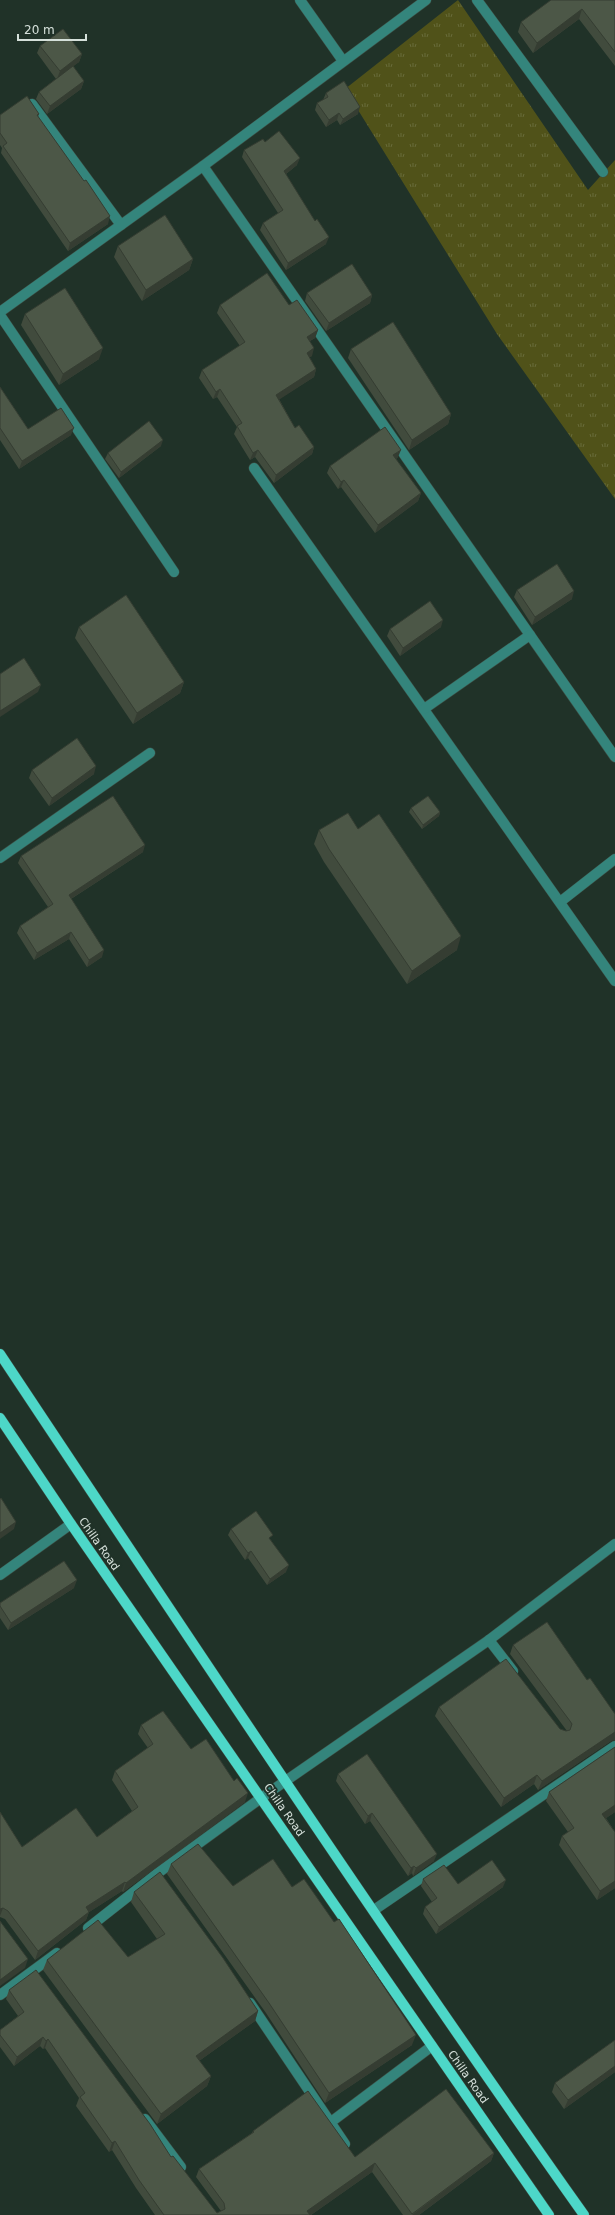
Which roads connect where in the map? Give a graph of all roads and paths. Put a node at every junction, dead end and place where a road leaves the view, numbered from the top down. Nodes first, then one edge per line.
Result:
1 (300, 0) edge
2 (426, 0) edge
3 (477, 0) edge
4 (343, 61) junction
5 (32, 104) edge
6 (203, 166) junction
7 (603, 172) dead end
8 (121, 225) junction
9 (0, 313) edge
10 (254, 468) dead end
11 (174, 572) dead end
12 (530, 635) junction
13 (424, 709) junction
14 (150, 753) dead end
15 (615, 756) edge
16 (0, 858) edge
17 (615, 859) edge
18 (560, 902) junction
19 (615, 982) edge
20 (0, 1354) edge
21 (0, 1418) edge
22 (71, 1524) junction
23 (615, 1544) edge
24 (0, 1575) edge
25 (489, 1640) junction
26 (518, 1677) edge
27 (615, 1746) edge
28 (284, 1782) junction
29 (261, 1798) junction
30 (374, 1910) junction
31 (78, 1936) edge
32 (66, 1946) edge
33 (26, 1958) edge
34 (37, 1973) junction
35 (0, 1996) edge
36 (245, 1996) edge
37 (432, 2046) junction
38 (142, 2113) edge
39 (331, 2122) junction
40 (350, 2152) edge
41 (188, 2177) edge
42 (549, 2215) edge
43 (584, 2215) edge

1 - 4 street
2 - 4 street
3 - 7 street
4 - 6 street
5 - 8 street
6 - 8 street
6 - 12 street
8 - 9 street
9 - 11 street
10 - 13 street
12 - 13 street
12 - 15 street
13 - 18 street
14 - 16 street
17 - 18 street
18 - 19 street
20 - 28 main road, Chilla Road
21 - 22 main road, Chilla Road
22 - 24 street
22 - 29 main road, Chilla Road
23 - 25 street
25 - 26 street
25 - 28 street
27 - 30 street
28 - 29 street
28 - 30 main road, Chilla Road
29 - 31 street
29 - 37 main road, Chilla Road
30 - 43 main road, Chilla Road
32 - 34 street
33 - 34 street
34 - 35 street
36 - 39 street
37 - 39 street
37 - 42 main road, Chilla Road
38 - 41 street
39 - 40 street

